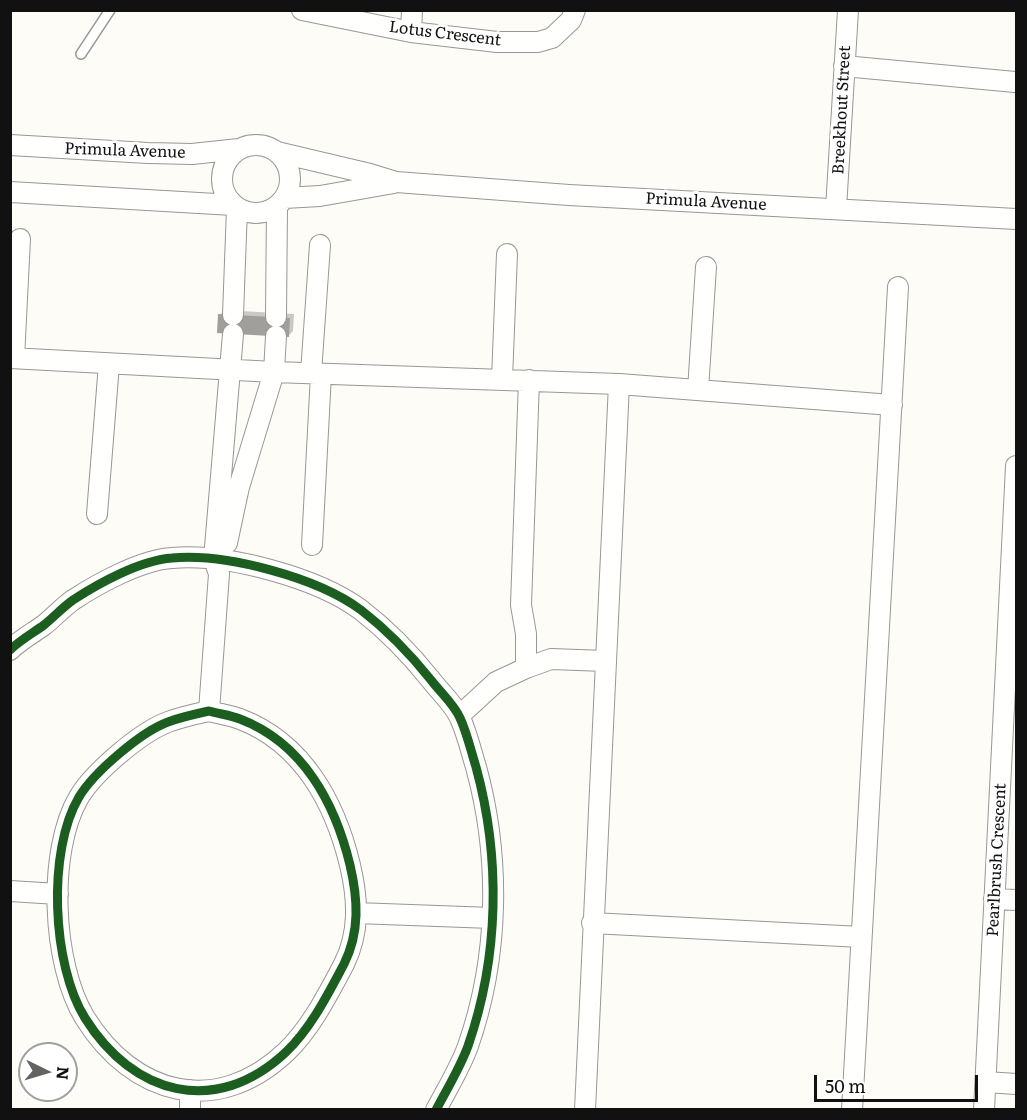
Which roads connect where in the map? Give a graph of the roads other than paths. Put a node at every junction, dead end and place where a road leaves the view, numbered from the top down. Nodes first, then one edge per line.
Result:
1 (110, 10) edge
2 (302, 10) edge
3 (412, 10) edge
4 (574, 10) edge
5 (848, 10) edge
6 (411, 32) junction
7 (81, 54) dead end
8 (844, 66) junction
9 (1015, 82) dead end
10 (10, 145) edge
11 (239, 149) junction
12 (277, 152) junction
13 (396, 182) junction
14 (10, 192) edge
15 (280, 202) junction
16 (235, 206) junction
17 (836, 209) junction
18 (1017, 219) edge
19 (20, 238) dead end
20 (320, 245) dead end
21 (507, 254) dead end
22 (706, 267) dead end
23 (898, 287) dead end
24 (12, 358) edge
25 (109, 364) junction
26 (230, 370) junction
27 (274, 372) junction
28 (316, 374) junction
29 (502, 379) junction
30 (529, 380) junction
31 (619, 384) junction
32 (698, 390) junction
33 (892, 405) junction
34 (1017, 466) edge
35 (97, 514) dead end
36 (1015, 539) edge
37 (312, 545) dead end
38 (219, 564) junction
39 (10, 650) edge
40 (605, 661) junction
41 (525, 668) junction
42 (209, 711) junction
43 (1011, 712) edge
44 (459, 716) junction
45 (10, 891) edge
46 (58, 894) junction
47 (994, 899) junction
48 (1017, 900) edge
49 (356, 913) junction
50 (492, 918) junction
51 (592, 923) junction
52 (861, 937) junction
53 (986, 1082) junction
54 (1017, 1084) edge
55 (190, 1100) edge
56 (436, 1110) edge
57 (585, 1110) edge
58 (852, 1110) edge
59 (984, 1110) edge

1 - 7 lane
2 - 6 street, Lotus Crescent
3 - 6 street
4 - 6 street, Lotus Crescent
5 - 8 street, Breekhout Street
8 - 9 street
8 - 17 street, Breekhout Street
10 - 11 street, Primula Avenue
11 - 12 street
11 - 16 street
12 - 13 street, Primula Avenue
12 - 15 street
13 - 15 street, Primula Avenue
13 - 17 street, Primula Avenue
14 - 16 street
15 - 16 street
15 - 27 street
16 - 26 street
17 - 18 street, Primula Avenue
19 - 24 street
20 - 28 street
21 - 29 street
22 - 32 street
23 - 33 street
24 - 25 street
25 - 26 street
25 - 35 street
26 - 27 street
26 - 38 street
27 - 28 street
27 - 38 street
28 - 29 street
28 - 37 street
29 - 30 street
30 - 31 street
30 - 41 street
31 - 32 street
31 - 40 street
32 - 33 street
33 - 52 street
34 - 36 street, Pearlbrush Crescent
36 - 43 street, Pearlbrush Crescent
38 - 39 street
38 - 42 street
38 - 44 street
40 - 41 street
40 - 51 street
41 - 44 street
42 - 46 street
42 - 49 street
43 - 47 street, Pearlbrush Crescent
44 - 50 street
45 - 46 street
46 - 55 street
47 - 48 street
47 - 53 street, Pearlbrush Crescent
49 - 50 street
49 - 55 street
50 - 56 street
51 - 52 street
51 - 57 street
52 - 58 street
53 - 54 street
53 - 59 street, Pearlbrush Crescent

